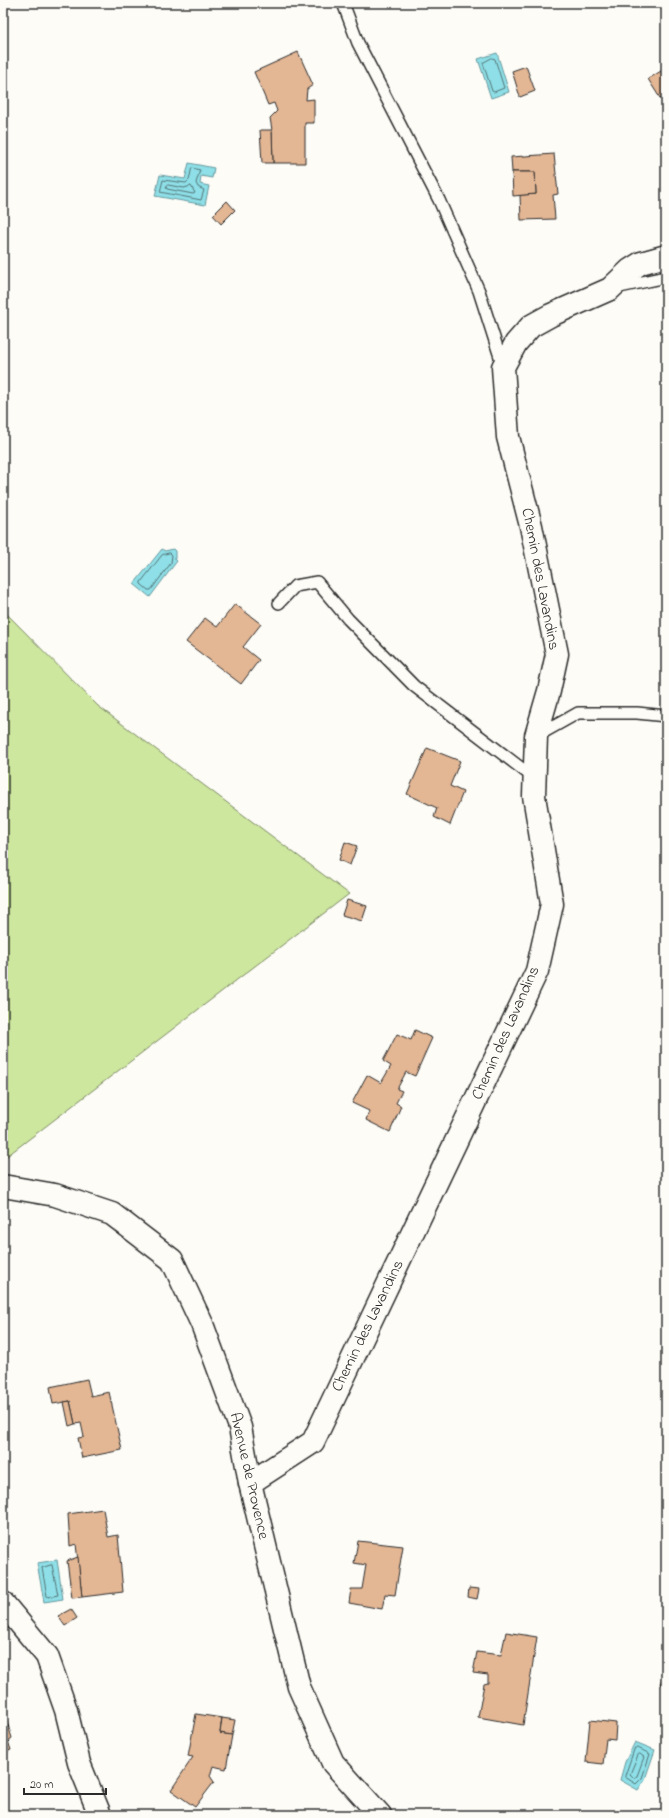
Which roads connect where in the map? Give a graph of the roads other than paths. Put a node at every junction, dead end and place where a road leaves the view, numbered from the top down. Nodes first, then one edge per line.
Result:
1 (343, 3) edge
2 (666, 256) edge
3 (666, 278) edge
4 (610, 289) junction
5 (503, 367) junction
6 (279, 603) dead end
7 (666, 716) edge
8 (536, 736) junction
9 (535, 779) junction
10 (3, 1186) edge
11 (250, 1483) junction
12 (3, 1603) edge
13 (100, 1815) edge
14 (380, 1815) edge

1 - 5 lane
2 - 4 street
3 - 4 lane
4 - 5 street
5 - 8 street, Chemin des Lavandins
6 - 9 lane
7 - 8 lane
8 - 9 street, Chemin des Lavandins
9 - 11 street, Chemin des Lavandins
10 - 11 street, Avenue de Provence
11 - 14 street, Avenue de Provence
12 - 13 street

